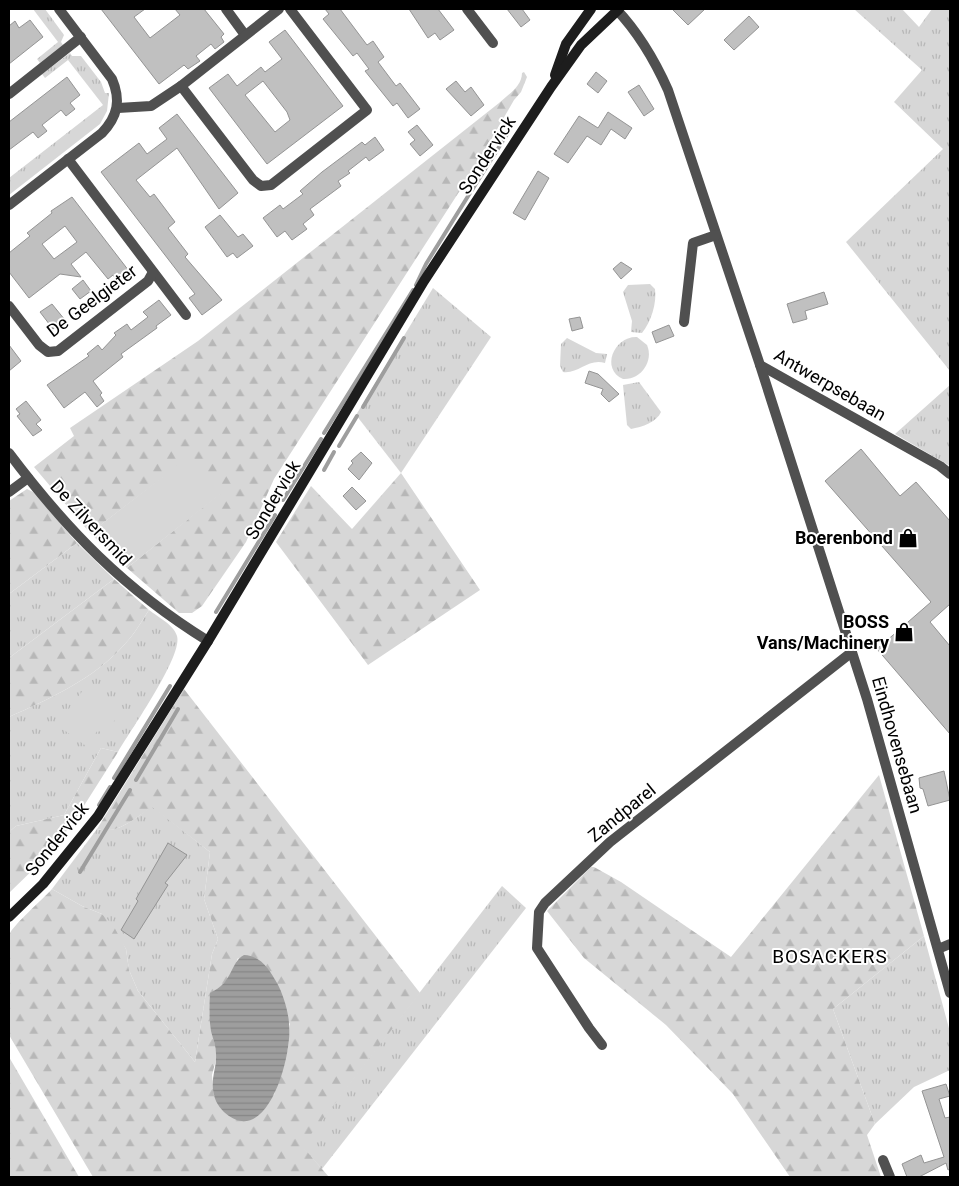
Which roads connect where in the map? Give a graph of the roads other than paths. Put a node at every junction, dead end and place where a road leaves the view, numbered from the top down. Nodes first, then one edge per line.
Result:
1 (59, 9) edge
2 (226, 9) edge
3 (279, 9) edge
4 (290, 9) edge
5 (467, 9) edge
6 (591, 9) edge
7 (617, 9) edge
8 (246, 35) junction
9 (81, 37) junction
10 (493, 43) dead end
11 (181, 86) junction
12 (551, 87) junction
13 (9, 94) edge
14 (118, 108) junction
15 (68, 159) junction
16 (9, 205) edge
17 (716, 235) junction
18 (153, 272) junction
19 (9, 306) edge
20 (186, 316) dead end
21 (684, 322) dead end
22 (760, 365) junction
23 (9, 452) edge
24 (950, 474) edge
25 (28, 478) junction
26 (9, 492) edge
27 (208, 641) junction
28 (852, 652) junction
29 (9, 918) edge
30 (950, 944) edge
31 (938, 949) junction
32 (950, 993) edge
33 (602, 1045) dead end
34 (882, 1160) dead end
35 (890, 1177) edge

1 - 9 street
2 - 8 street
3 - 8 street
4 - 11 street
5 - 10 street
6 - 12 street, Sondervick
7 - 12 street, Sondervick
7 - 17 street, Antwerpsebaan
8 - 11 street
9 - 13 street
9 - 14 street
11 - 14 street
12 - 27 street, Sondervick
14 - 15 street
15 - 16 street
15 - 18 street, De Geelgieter
17 - 21 street
17 - 22 street, Antwerpsebaan
18 - 19 street, De Geelgieter
18 - 20 street, De Geelgieter
22 - 24 street, Antwerpsebaan
22 - 28 street, Eindhovensebaan
23 - 25 street, De Zilversmid
25 - 26 street
25 - 27 street, De Zilversmid
27 - 29 street, Sondervick
28 - 31 street, Eindhovensebaan
28 - 33 street, Zandparel
30 - 31 street
31 - 32 street, Eindhovensebaan
34 - 35 street

